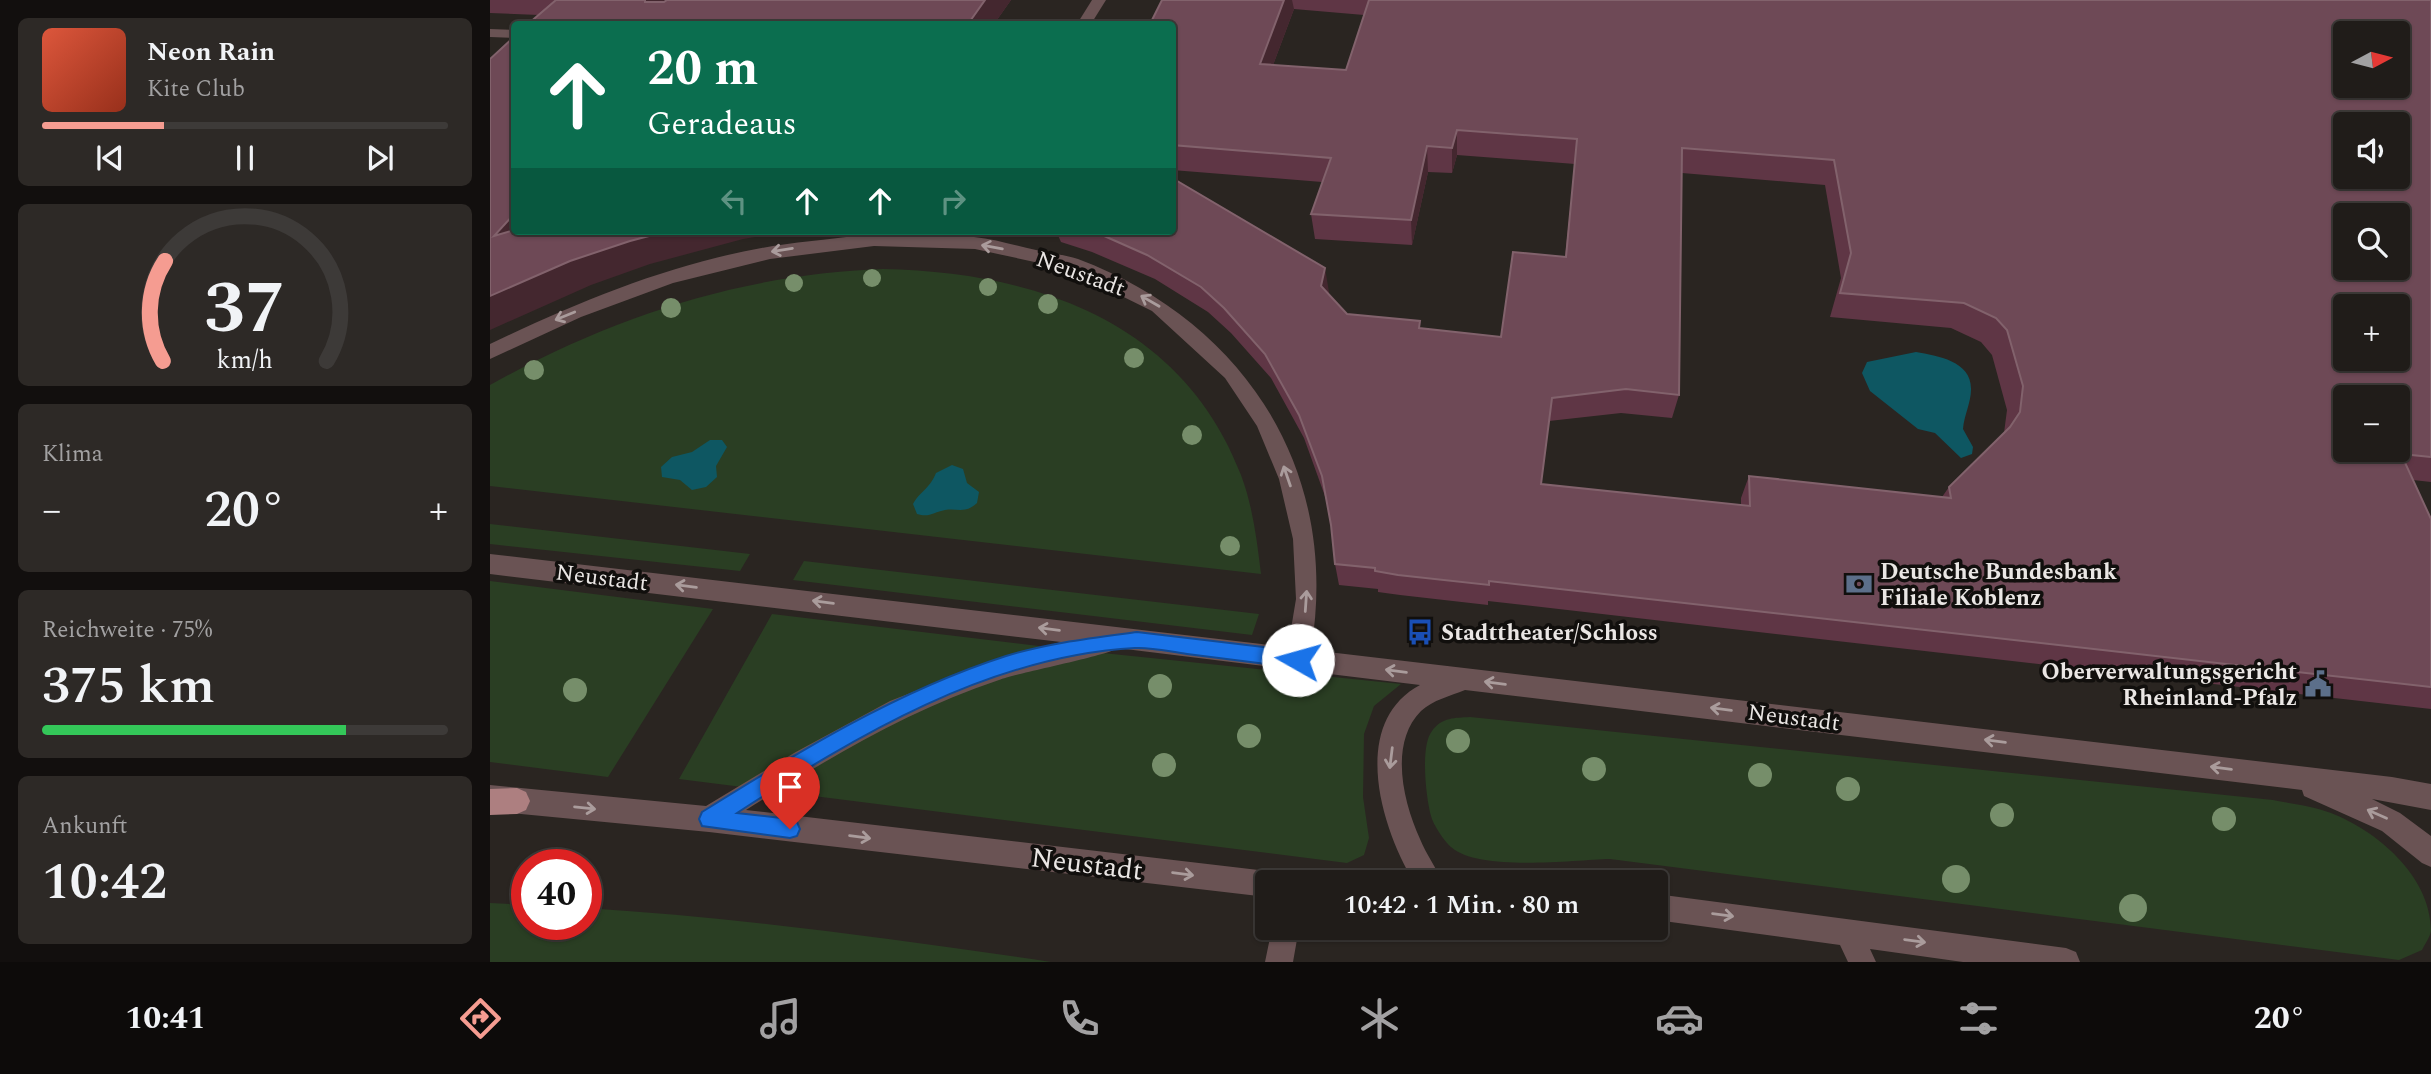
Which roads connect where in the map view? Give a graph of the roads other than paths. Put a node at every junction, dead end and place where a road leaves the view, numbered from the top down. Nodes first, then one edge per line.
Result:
1 (1099, 0) edge
2 (1086, 21) edge
3 (490, 33) edge
4 (511, 34) edge
5 (962, 236) edge
6 (490, 352) edge
7 (490, 564) edge
8 (1137, 640) junction
9 (1298, 660) junction
10 (1464, 679) junction
11 (2289, 776) junction
12 (2431, 797) edge
13 (490, 800) edge
14 (517, 801) joint
15 (709, 819) junction
16 (2431, 854) edge
17 (1420, 870) edge
18 (1255, 883) edge
19 (1668, 909) edge
20 (1847, 932) junction
21 (1284, 940) edge
22 (1978, 956) edge
23 (1279, 962) edge
24 (1862, 962) edge
25 (2066, 962) edge

1 - 2 street
3 - 4 street
5 -> 6 street, Neustadt
9 -> 5 street, Neustadt
8 -> 7 street, Neustadt
8 - 9 street, Neustadt
8 - 15 street
10 -> 9 street, Neustadt
11 -> 10 street, Neustadt
10 -> 17 street
11 - 12 street, Neustadt
16 -> 11 street
13 - 14 main road
14 -> 15 street, Neustadt
15 -> 18 street, Neustadt
19 -> 20 street
20 -> 22 street
20 - 24 street
21 - 23 street
22 - 25 street

